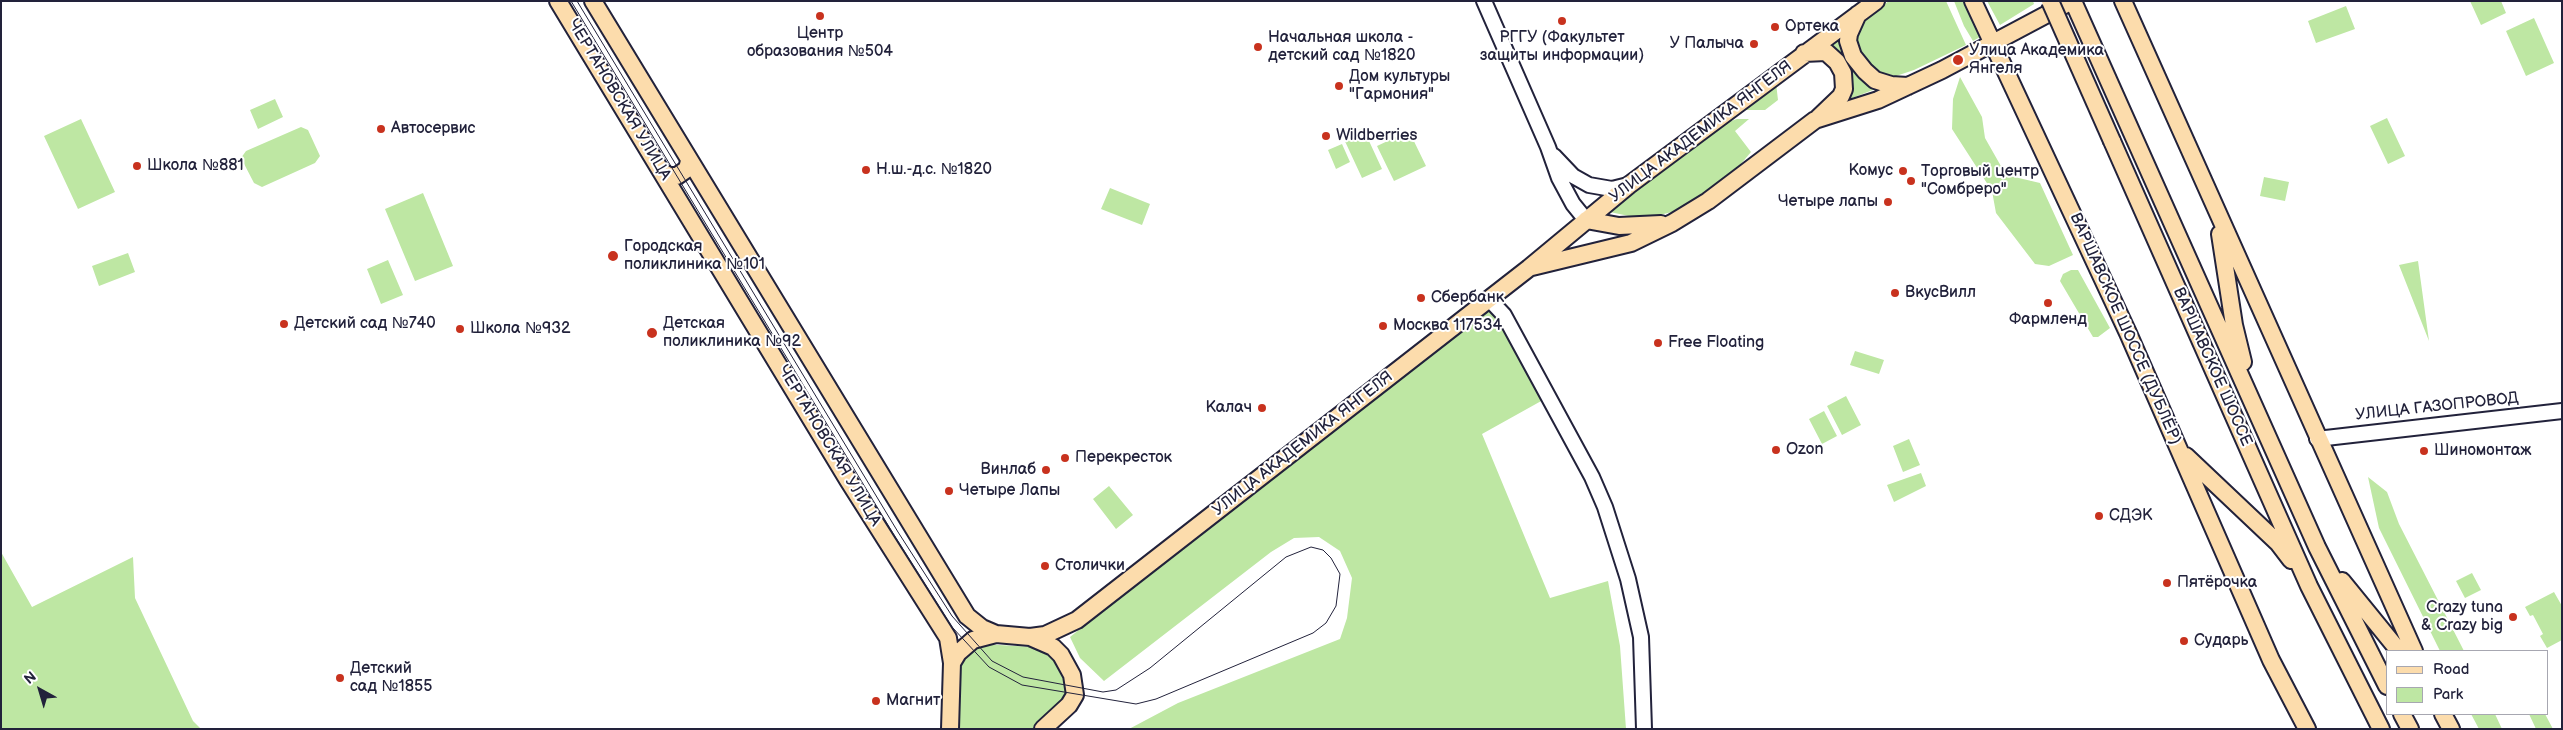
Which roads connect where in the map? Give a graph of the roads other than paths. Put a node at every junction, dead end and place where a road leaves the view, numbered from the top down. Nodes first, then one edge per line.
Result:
1 (558, 1) edge
2 (593, 1) edge
3 (1484, 1) edge
4 (1876, 1) edge
5 (1973, 1) edge
6 (2050, 1) edge
7 (2072, 1) edge
8 (2124, 1) edge
9 (1859, 12) junction
10 (1993, 44) junction
11 (1804, 53) junction
12 (1908, 86) junction
13 (1815, 120) junction
14 (1548, 147) junction
15 (689, 161) junction
16 (662, 172) junction
17 (1629, 185) junction
18 (2215, 204) junction
19 (1586, 220) junction
20 (1672, 223) junction
21 (1530, 268) junction
22 (1489, 299) junction
23 (2254, 403) junction
24 (2562, 411) edge
25 (2317, 439) junction
26 (2181, 451) junction
27 (2317, 547) junction
28 (2309, 586) junction
29 (1077, 620) junction
30 (996, 634) junction
31 (1030, 637) junction
32 (2398, 650) edge
33 (2414, 650) edge
34 (952, 663) junction
35 (1072, 675) junction
36 (2386, 684) edge
37 (2403, 715) edge
38 (2444, 715) edge
39 (950, 729) edge
40 (1042, 729) edge
41 (1644, 729) edge
42 (2306, 729) edge
43 (2381, 729) edge
44 (2410, 729) edge
45 (2451, 729) edge

1 - 16 main road, ЧЕРТАНОВСКАЯ УЛИЦА
2 - 15 main road, ЧЕРТАНОВСКАЯ УЛИЦА
3 - 14 street
4 - 9 main road, УЛИЦА АКАДЕМИКА ЯНГЕЛЯ
5 - 10 main road, ВАРШАВСКОЕ ШОССЕ (ДУБЛЁР)
6 - 28 main road, ВАРШАВСКОЕ ШОССЕ, bridge
7 - 10 main road, УЛИЦА АКАДЕМИКА ЯНГЕЛЯ
7 - 23 main road, ВАРШАВСКОЕ ШОССЕ
8 - 18 main road
9 - 11 main road, УЛИЦА АКАДЕМИКА ЯНГЕЛЯ
9 - 12 main road
10 - 12 main road, УЛИЦА АКАДЕМИКА ЯНГЕЛЯ
10 - 26 main road, ВАРШАВСКОЕ ШОССЕ (ДУБЛЁР)
11 - 13 main road
11 - 17 main road, УЛИЦА АКАДЕМИКА ЯНГЕЛЯ
12 - 13 main road, УЛИЦА АКАДЕМИКА ЯНГЕЛЯ
13 - 20 main road, УЛИЦА АКАДЕМИКА ЯНГЕЛЯ
14 - 17 street
14 - 19 street
15 - 16 main road
15 - 30 main road, ЧЕРТАНОВСКАЯ УЛИЦА
16 - 34 main road, ЧЕРТАНОВСКАЯ УЛИЦА
17 - 19 main road, УЛИЦА АКАДЕМИКА ЯНГЕЛЯ
18 - 23 main road
18 - 25 main road
19 - 20 main road
19 - 21 main road, УЛИЦА АКАДЕМИКА ЯНГЕЛЯ
20 - 21 main road, УЛИЦА АКАДЕМИКА ЯНГЕЛЯ
21 - 22 main road, УЛИЦА АКАДЕМИКА ЯНГЕЛЯ
22 - 29 main road, УЛИЦА АКАДЕМИКА ЯНГЕЛЯ
22 - 41 street
23 - 27 main road, ВАРШАВСКОЕ ШОССЕ
24 - 25 street, УЛИЦА ГАЗОПРОВОД
25 - 33 main road
26 - 28 main road
26 - 42 main road, ВАРШАВСКОЕ ШОССЕ (ДУБЛЁР)
27 - 32 main road
27 - 36 main road, ВАРШАВСКОЕ ШОССЕ
28 - 43 main road, ВАРШАВСКОЕ ШОССЕ
29 - 31 main road
29 - 35 main road
30 - 31 main road, ЧЕРТАНОВСКАЯ УЛИЦА
30 - 34 main road, ЧЕРТАНОВСКАЯ УЛИЦА
31 - 35 main road, ЧЕРТАНОВСКАЯ УЛИЦА
34 - 39 main road, ЧЕРТАНОВСКАЯ УЛИЦА
35 - 40 main road, ЧЕРТАНОВСКАЯ УЛИЦА
37 - 44 main road
38 - 45 main road

